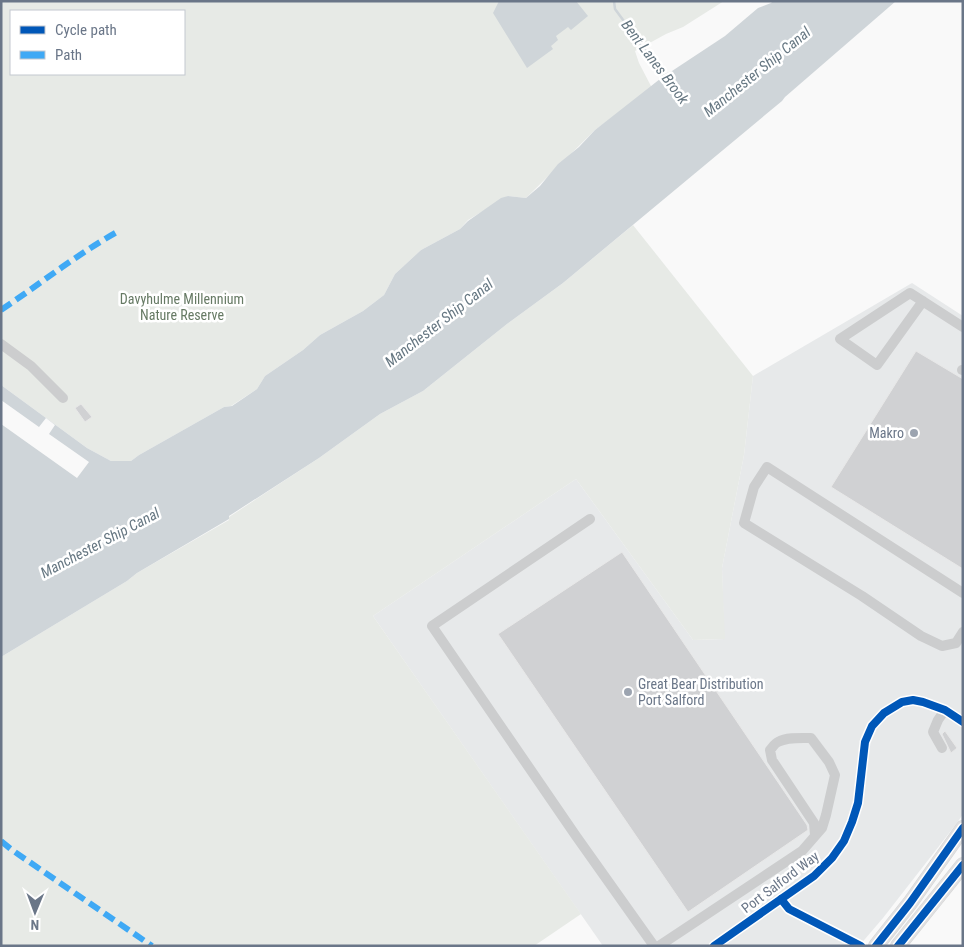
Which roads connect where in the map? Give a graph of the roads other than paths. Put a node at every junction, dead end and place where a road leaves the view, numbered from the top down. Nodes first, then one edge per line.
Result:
1 (923, 301) junction
2 (963, 328) edge
3 (1, 344) edge
4 (63, 398) dead end
5 (590, 519) dead end
6 (963, 593) edge
7 (963, 632) edge
8 (945, 710) junction
9 (963, 722) edge
10 (942, 748) dead end
11 (963, 828) edge
12 (815, 835) junction
13 (963, 865) edge
14 (654, 946) edge
15 (659, 946) edge
16 (714, 946) edge
17 (876, 946) edge
18 (898, 946) edge

1 - 1 lane
1 - 2 lane
3 - 4 lane
5 - 14 lane
6 - 7 lane
8 - 9 lane, Port Salford Way
8 - 10 lane
8 - 16 lane, Port Salford Way
11 - 17 highway
12 - 12 lane
12 - 15 lane
13 - 18 highway

